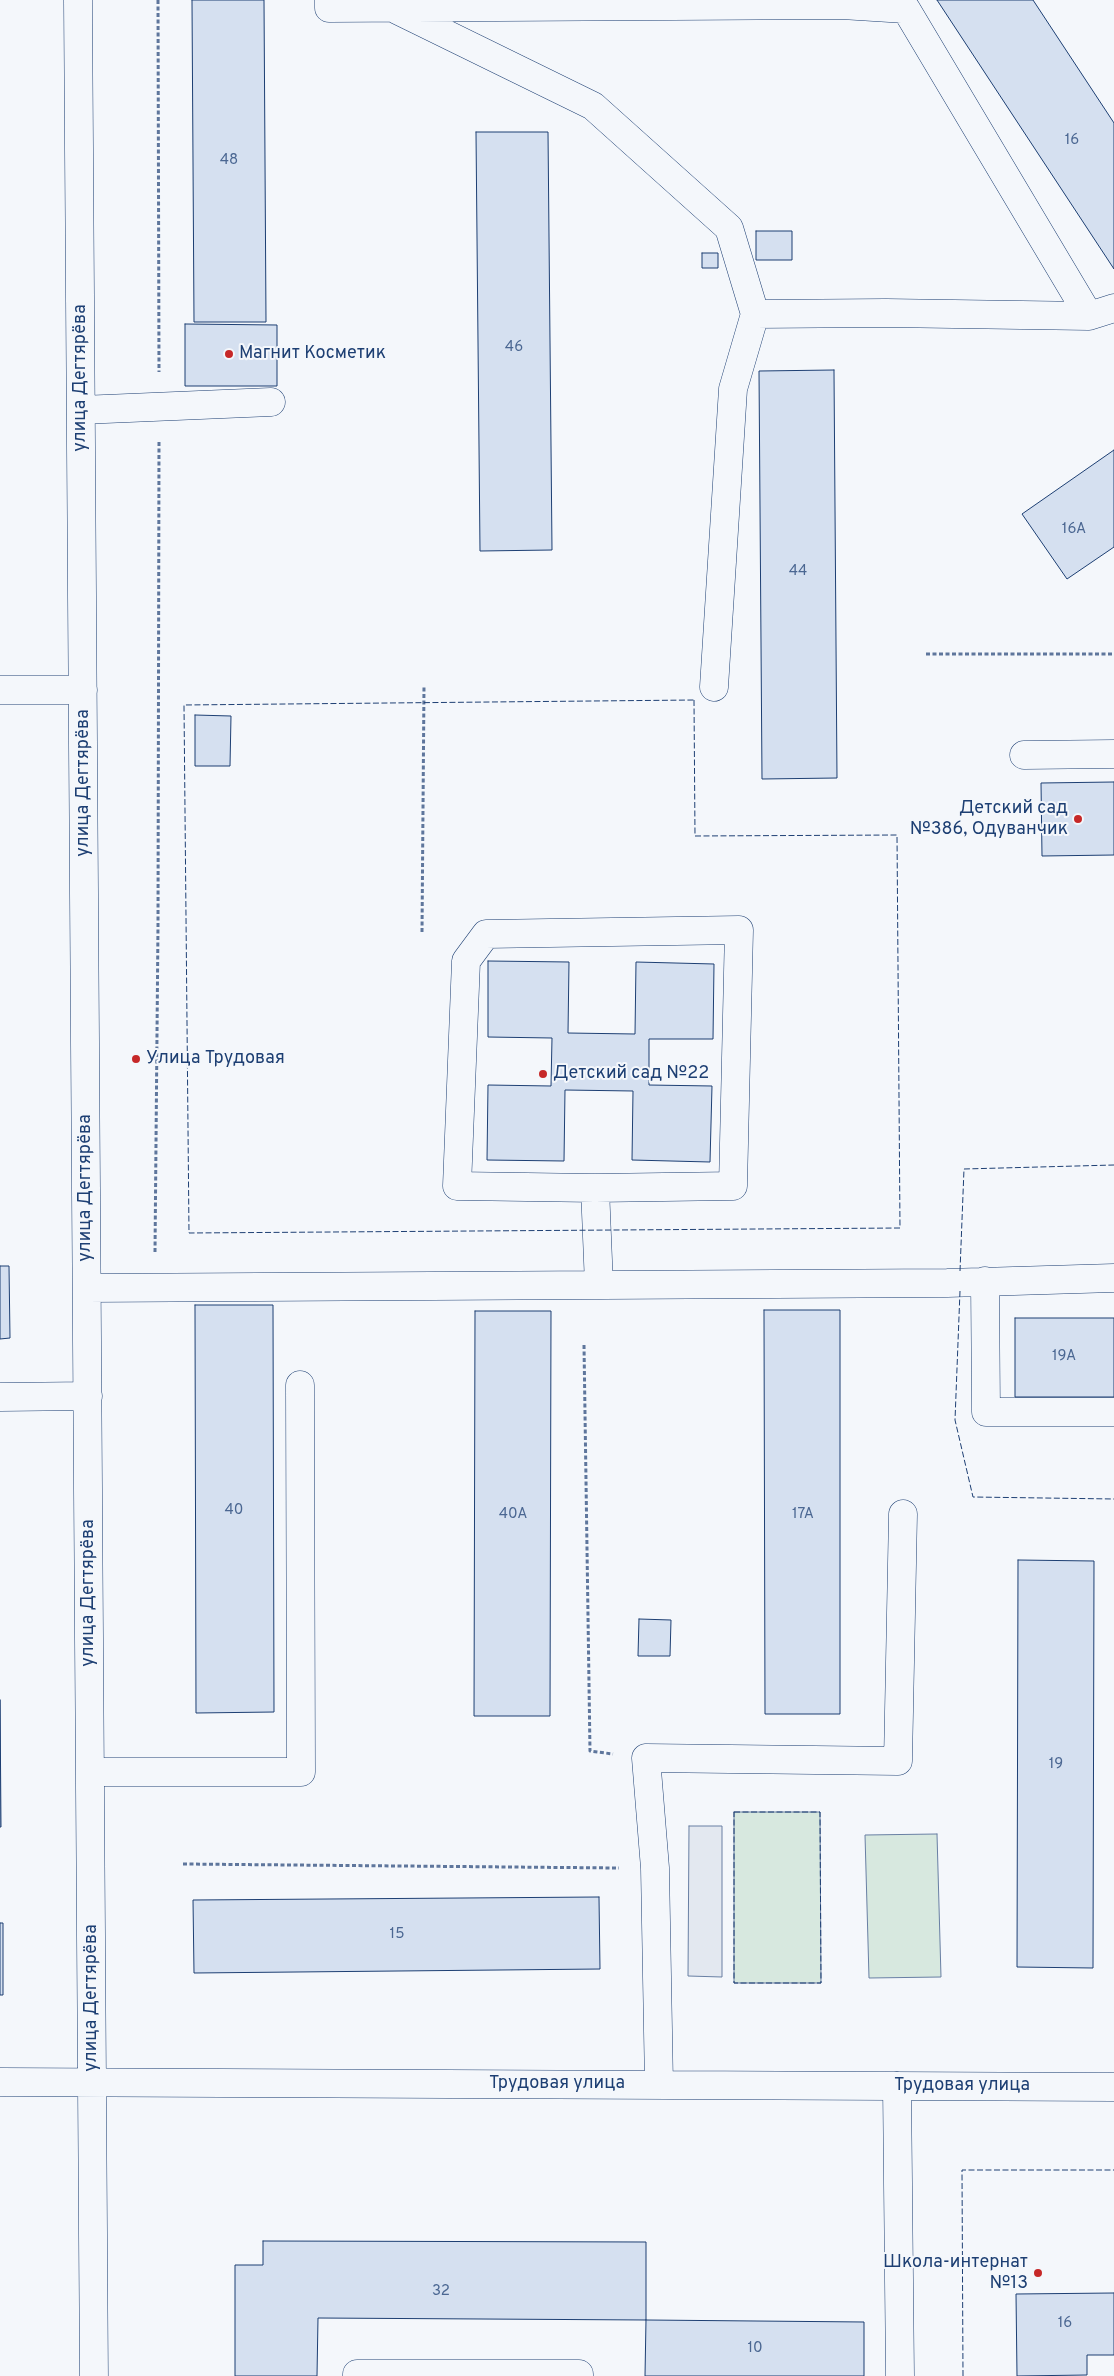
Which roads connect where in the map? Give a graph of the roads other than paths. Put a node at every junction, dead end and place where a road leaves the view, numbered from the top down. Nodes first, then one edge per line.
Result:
1 (78, 0) edge
2 (329, 0) edge
3 (842, 3) edge
4 (391, 7) junction
5 (1102, 312) edge
6 (755, 314) junction
7 (271, 402) dead end
8 (81, 410) junction
9 (714, 687) dead end
10 (0, 690) edge
11 (83, 690) junction
12 (1114, 754) edge
13 (1024, 755) dead end
14 (595, 1188) junction
15 (1114, 1278) edge
16 (985, 1281) junction
17 (599, 1285) junction
18 (87, 1288) junction
19 (300, 1385) dead end
20 (88, 1396) junction
21 (0, 1397) edge
22 (1114, 1412) edge
23 (903, 1514) dead end
24 (90, 1772) junction
25 (0, 2082) edge
26 (92, 2082) junction
27 (659, 2085) junction
28 (897, 2086) junction
29 (1114, 2087) edge
30 (94, 2376) edge
31 (358, 2376) edge
32 (578, 2376) edge
33 (900, 2376) edge

1 - 8 street, улица Дегтярёва
2 - 4 street
3 - 4 street
3 - 5 street
4 - 6 street
5 - 6 street
6 - 9 street
7 - 8 street
8 - 11 street, улица Дегтярёва
10 - 11 street
11 - 18 street, улица Дегтярёва
12 - 13 street
14 - 14 street
14 - 17 street
15 - 16 street
16 - 17 street
16 - 22 street
17 - 18 street
18 - 20 street, улица Дегтярёва
19 - 24 street
20 - 21 street
20 - 24 street, улица Дегтярёва
23 - 27 street
24 - 26 street, улица Дегтярёва
25 - 26 street, Трудовая улица
26 - 27 street, Трудовая улица
26 - 30 street, улица Дегтярёва
27 - 28 street, Трудовая улица
28 - 29 street, Трудовая улица
28 - 33 street
31 - 32 street

